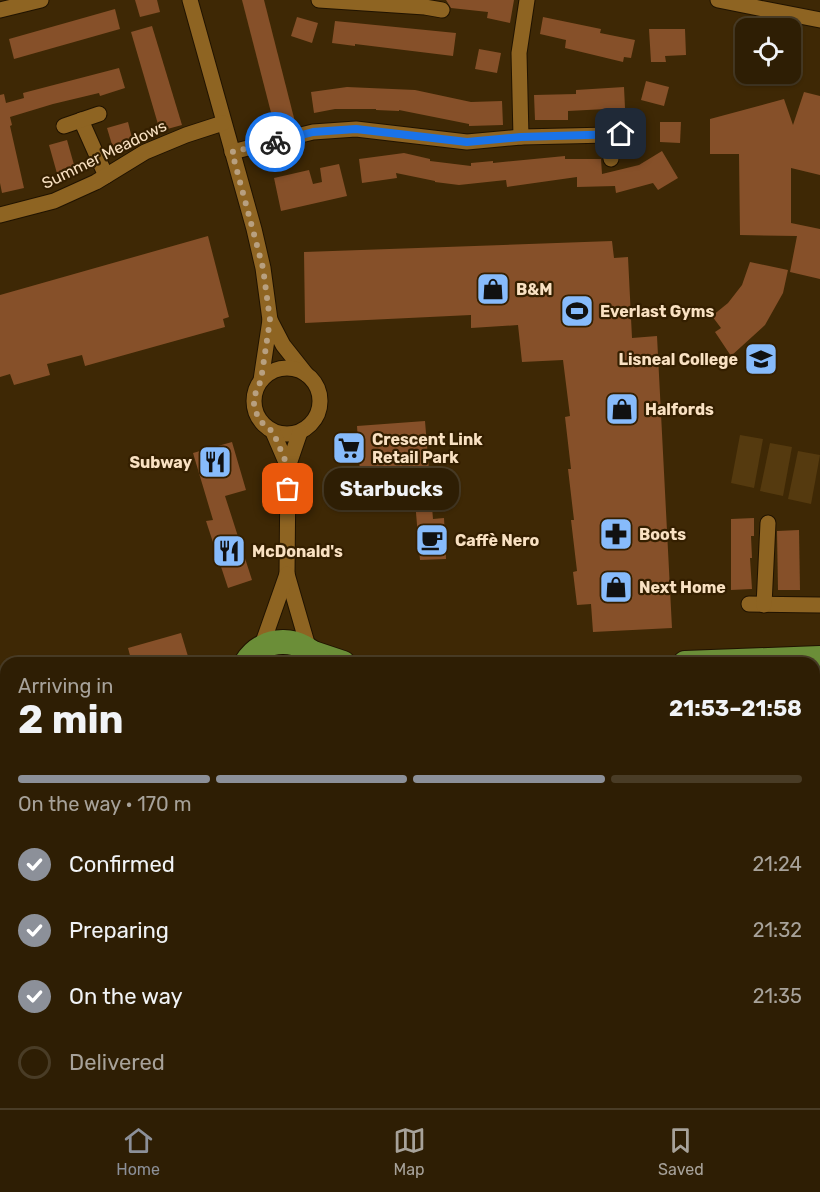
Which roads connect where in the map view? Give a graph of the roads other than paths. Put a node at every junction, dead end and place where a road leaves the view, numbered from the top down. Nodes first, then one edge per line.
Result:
1 (42, 0) edge
2 (190, 0) edge
3 (319, 0) edge
4 (527, 0) edge
5 (718, 0) edge
6 (425, 3) edge
7 (0, 10) edge
8 (442, 10) dead end
9 (820, 20) edge
10 (99, 114) dead end
11 (81, 120) junction
12 (223, 123) junction
13 (64, 126) dead end
14 (634, 132) dead end
15 (609, 135) junction
16 (521, 137) junction
17 (232, 152) junction
18 (610, 159) dead end
19 (106, 176) junction
20 (0, 215) edge
21 (270, 320) junction
22 (306, 374) junction
23 (261, 380) junction
24 (273, 432) junction
25 (300, 432) junction
26 (288, 467) junction
27 (768, 523) dead end
28 (288, 574) junction
29 (820, 605) edge
30 (254, 655) edge
31 (314, 655) edge

1 - 7 street
2 - 12 street
3 - 6 street
4 - 16 street
5 - 9 street
6 - 8 street
10 - 11 street
11 - 13 street
11 - 19 street
12 - 17 street
12 - 19 street, Summer Meadows
14 - 15 street
15 - 16 street
15 - 18 street
16 - 17 street
17 - 21 street
19 - 20 street, Summer Meadows
21 - 22 street
21 - 23 street
22 - 23 street
22 - 25 street
23 - 24 street
24 - 25 street
24 - 26 street
25 - 26 street
26 - 28 street
27 - 29 street
28 - 30 street
28 - 31 street
30 - 31 highway

